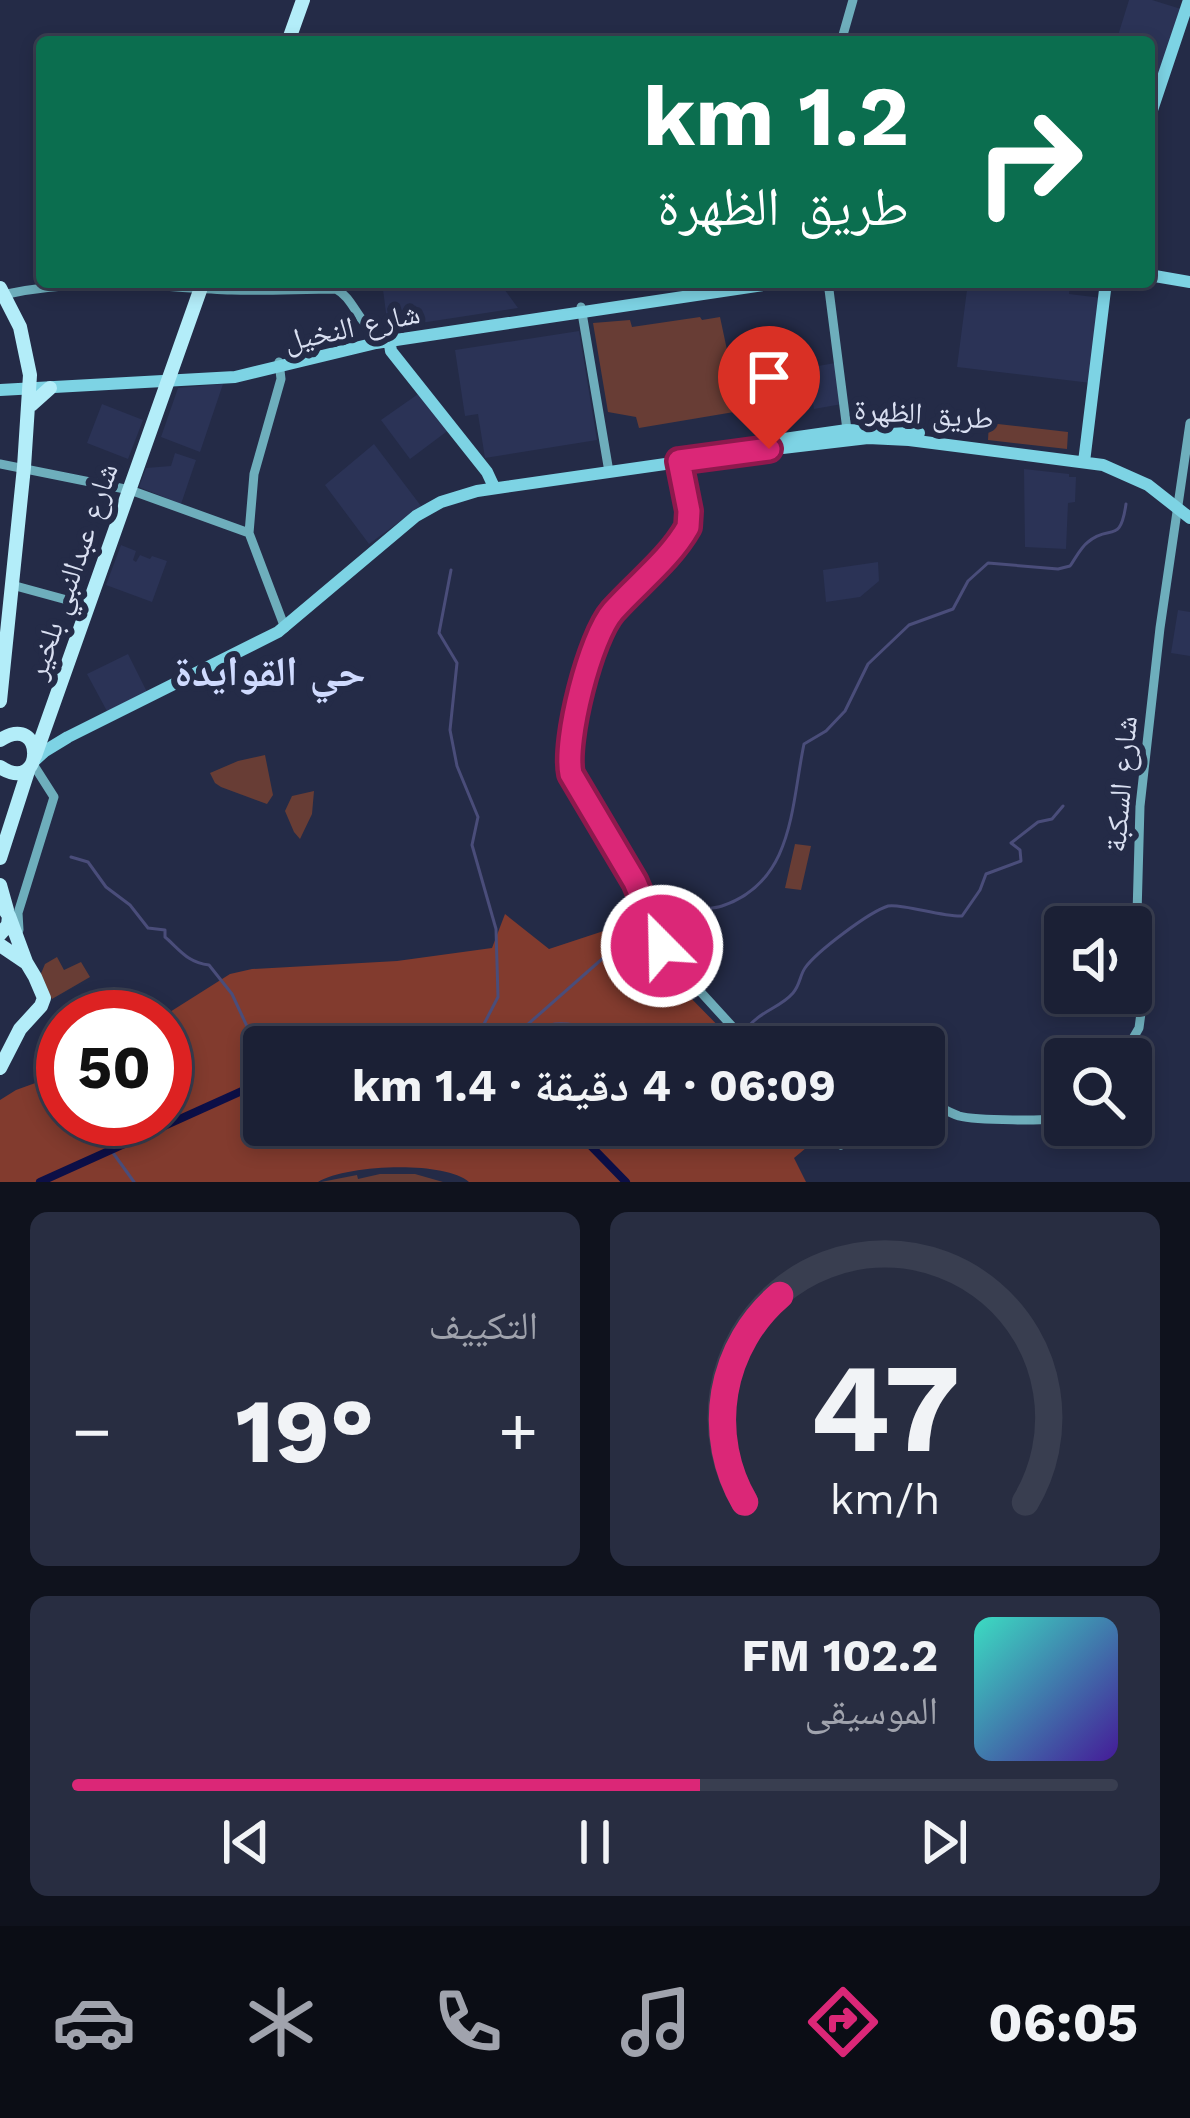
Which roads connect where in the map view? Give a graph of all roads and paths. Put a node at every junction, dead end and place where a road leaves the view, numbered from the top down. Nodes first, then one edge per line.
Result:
1 (303, 0) edge
2 (853, 0) edge
3 (1189, 0) edge
4 (290, 36) edge
5 (843, 36) edge
6 (1155, 100) edge
7 (1155, 279) edge
8 (1190, 285) edge
9 (36, 286) edge
10 (2, 288) edge
11 (201, 288) edge
12 (284, 288) edge
13 (712, 288) edge
14 (828, 288) edge
15 (1106, 288) edge
16 (583, 315) junction
17 (392, 346) junction
18 (278, 370) junction
19 (168, 379) junction
20 (0, 388) edge
21 (32, 389) junction
22 (1190, 423) edge
23 (847, 430) junction
24 (1085, 458) junction
25 (679, 461) junction
26 (0, 464) edge
27 (25, 466) junction
28 (608, 466) junction
29 (492, 478) junction
30 (130, 490) junction
31 (1182, 504) edge
32 (249, 533) junction
33 (12, 585) junction
34 (89, 606) junction
35 (285, 628) junction
36 (0, 701) edge
37 (44, 732) junction
38 (23, 735) junction
39 (0, 740) edge
40 (61, 741) junction
41 (32, 762) junction
42 (0, 767) edge
43 (0, 858) edge
44 (0, 885) edge
45 (5, 910) edge
46 (0, 934) edge
47 (19, 941) junction
48 (0, 944) edge
49 (26, 962) junction
50 (732, 1026) edge
51 (1133, 1038) edge
52 (0, 1068) edge
53 (945, 1109) edge
54 (1044, 1121) edge

1 - 4 highway
2 - 5 main road
3 - 6 main road
7 - 8 main road
9 - 10 main road
10 - 21 highway
11 - 19 highway, شارع عبدالنبي بلخير
12 - 17 main road
13 - 16 main road, شارع النخيل
14 - 23 main road
15 - 24 main road
16 - 17 main road, شارع النخيل
16 - 28 main road
17 - 18 main road, شارع النخيل
17 - 29 main road
18 - 19 main road, شارع النخيل
18 - 32 main road
19 - 21 main road, شارع النخيل
19 - 30 highway, شارع عبدالنبي بلخير
20 - 21 main road, شارع النخيل
21 - 27 highway
22 - 31 main road, شارع السكبة
23 - 24 main road, طريق الظهرة
23 - 28 main road, طريق الظهرة
24 - 25 main road, طريق الظهرة
24 - 31 main road, طريق الظهرة
25 - 29 main road, طريق الظهرة
25 - 50 main road
26 - 27 main road
27 - 30 main road
27 - 33 highway
28 - 29 main road, طريق الظهرة
29 - 35 main road
30 - 32 main road
30 - 34 highway, شارع عبدالنبي بلخير
31 - 51 main road, شارع السكبة
32 - 35 main road
33 - 34 main road
33 - 36 highway
34 - 37 highway, شارع عبدالنبي بلخير
35 - 40 main road
37 - 38 main road
37 - 40 highway
37 - 41 highway, شارع عبدالنبي بلخير
38 - 39 highway
38 - 41 highway
40 - 41 main road
41 - 42 highway
41 - 43 highway, شارع عبدالنبي بلخير
41 - 47 main road
44 - 45 highway
45 - 46 highway
45 - 47 highway
47 - 49 highway
48 - 49 highway
49 - 52 highway
53 - 54 main road

